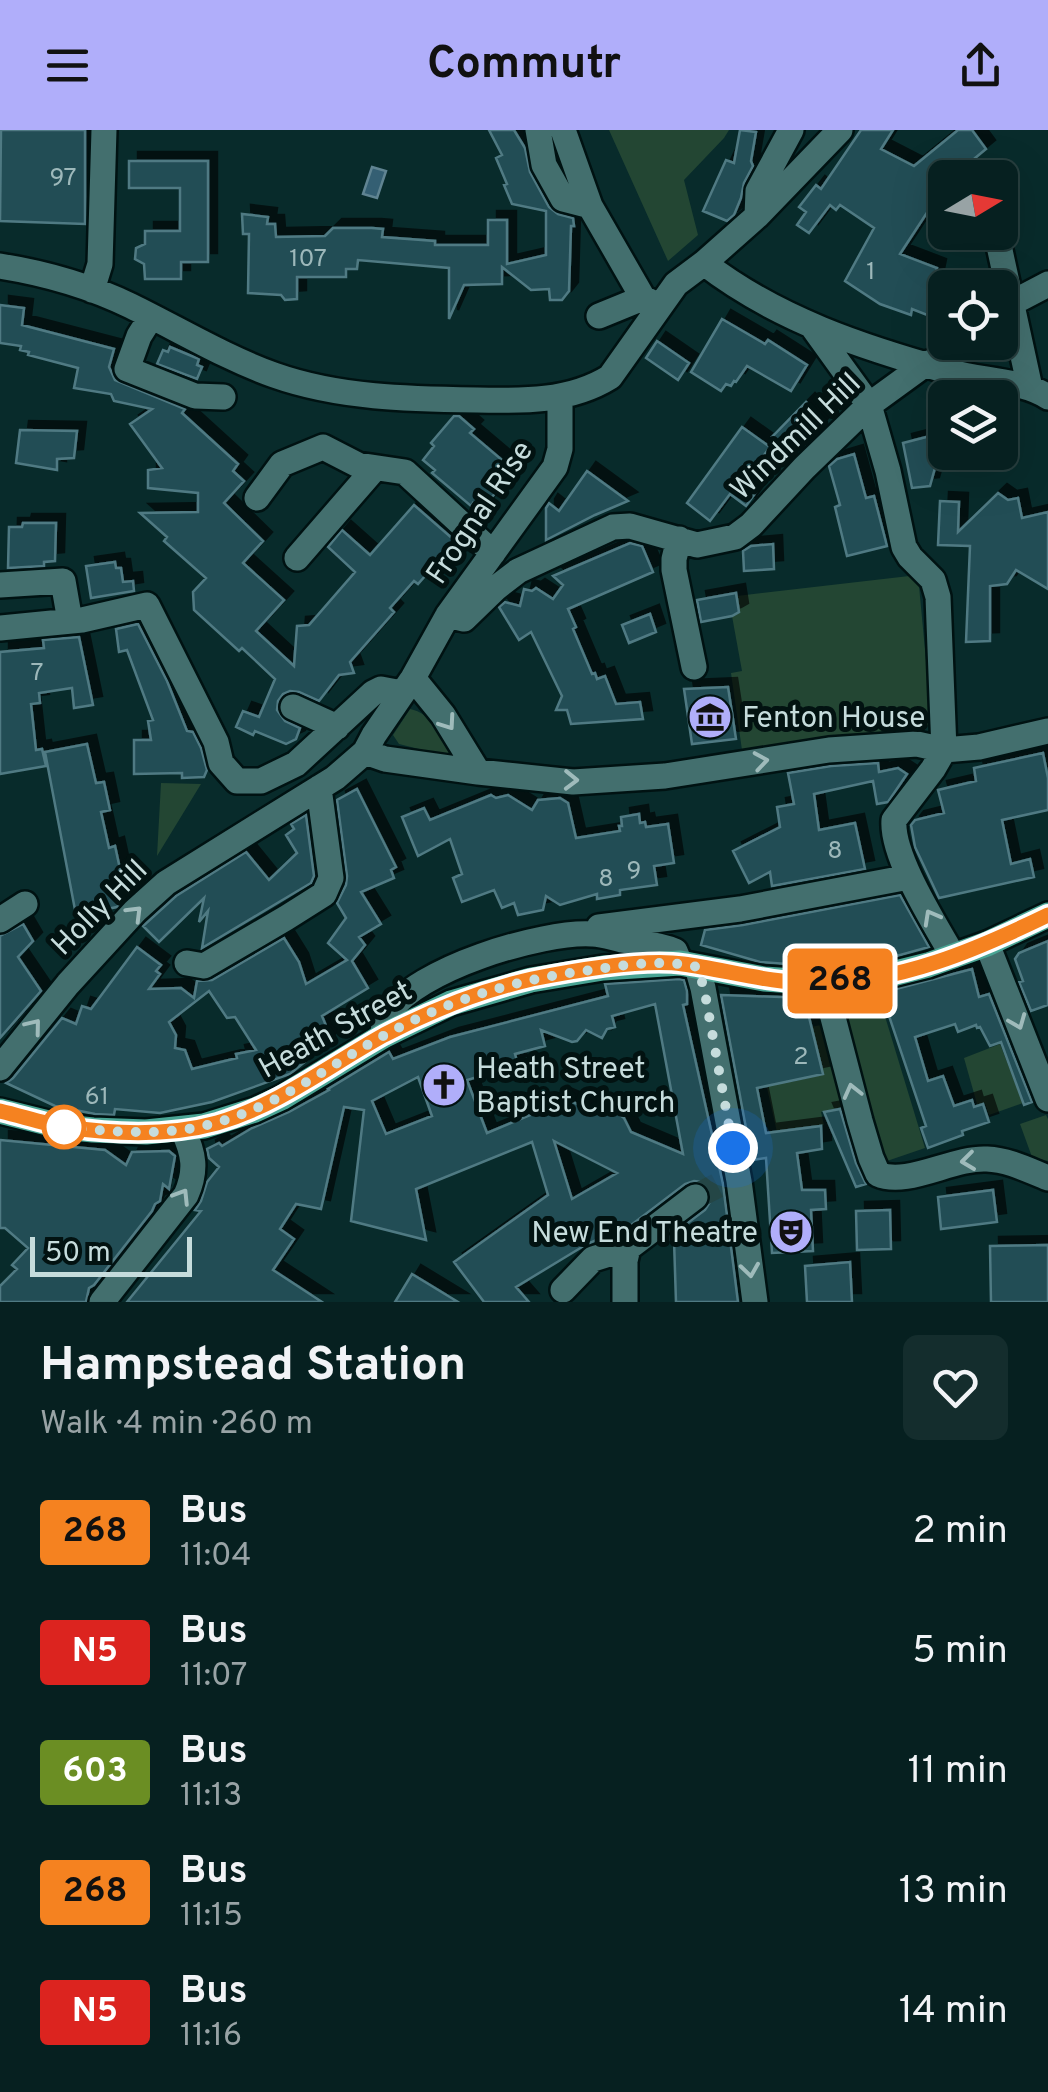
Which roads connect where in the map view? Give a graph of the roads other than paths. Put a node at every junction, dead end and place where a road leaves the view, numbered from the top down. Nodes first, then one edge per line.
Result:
1 (104, 130) edge
2 (538, 130) edge
3 (562, 130) edge
4 (791, 130) edge
5 (840, 130) edge
6 (590, 206) junction
7 (757, 216) junction
8 (704, 263) junction
9 (0, 266) edge
10 (1048, 284) edge
11 (92, 290) junction
12 (651, 302) junction
13 (1018, 302) edge
14 (152, 316) junction
15 (598, 316) dead end
16 (812, 326) junction
17 (1018, 339) edge
18 (937, 360) edge
19 (924, 365) junction
20 (1039, 392) edge
21 (560, 396) junction
22 (223, 397) dead end
23 (868, 405) junction
24 (376, 468) junction
25 (257, 498) dead end
26 (679, 539) junction
27 (494, 553) junction
28 (297, 558) dead end
29 (0, 584) edge
30 (448, 615) junction
31 (70, 622) junction
32 (0, 628) edge
33 (694, 667) dead end
34 (407, 685) junction
35 (293, 708) dead end
36 (337, 727) junction
37 (1048, 731) edge
38 (944, 750) junction
39 (365, 752) junction
40 (478, 772) junction
41 (319, 788) junction
42 (909, 877) junction
43 (26, 904) dead end
44 (1048, 915) edge
45 (0, 920) edge
46 (593, 934) junction
47 (987, 944) junction
48 (954, 956) junction
49 (187, 963) dead end
50 (689, 965) junction
51 (824, 983) junction
52 (382, 1036) junction
53 (0, 1068) edge
54 (1048, 1099) edge
55 (0, 1111) edge
56 (183, 1130) junction
57 (1048, 1178) edge
58 (695, 1197) tunnel mouth
59 (628, 1248) junction
60 (563, 1290) dead end
61 (102, 1302) edge
62 (625, 1302) edge
63 (755, 1302) edge

1 - 11 street
2 - 6 street
3 - 6 street
4 - 7 street
5 - 7 street
6 - 12 street
7 - 8 street
8 - 12 street
8 - 16 street
9 - 11 street
10 - 13 street
11 - 14 street
12 - 15 street
12 - 21 street
14 - 21 street
14 - 22 street
16 - 19 street
16 - 23 street
17 - 20 street
18 - 19 street, Windmill Hill
19 - 20 street
19 - 23 street, Windmill Hill
21 - 27 street, Frognal Rise
23 - 26 street, Windmill Hill
23 - 38 street
24 - 25 street
24 - 27 street
24 - 28 street
26 - 30 street, Windmill Hill
26 - 33 street
27 - 30 street, Frognal Rise
29 - 31 street
30 - 34 street, Frognal Rise
31 - 32 street
31 - 36 street
34 - 36 street
34 - 39 street, Frognal Rise
34 -> 40 street
35 - 36 street
37 - 38 street
40 -> 38 street
38 - 42 street
39 - 40 street
39 - 41 street, Holly Hill
41 - 49 street
53 -> 41 street, Holly Hill
42 - 46 street
48 -> 42 street
43 - 45 street
44 - 47 main road, Heath Street
46 - 50 street
46 - 52 street
47 - 48 main road, Heath Street
47 -> 54 street
48 - 51 main road, Heath Street
50 - 51 main road, Heath Street
50 - 52 main road, Heath Street
50 -> 63 street
57 -> 51 street
52 - 56 main road, Heath Street
55 - 56 main road, Heath Street
61 -> 56 street
58 - 59 street
59 - 60 street
59 - 62 street

